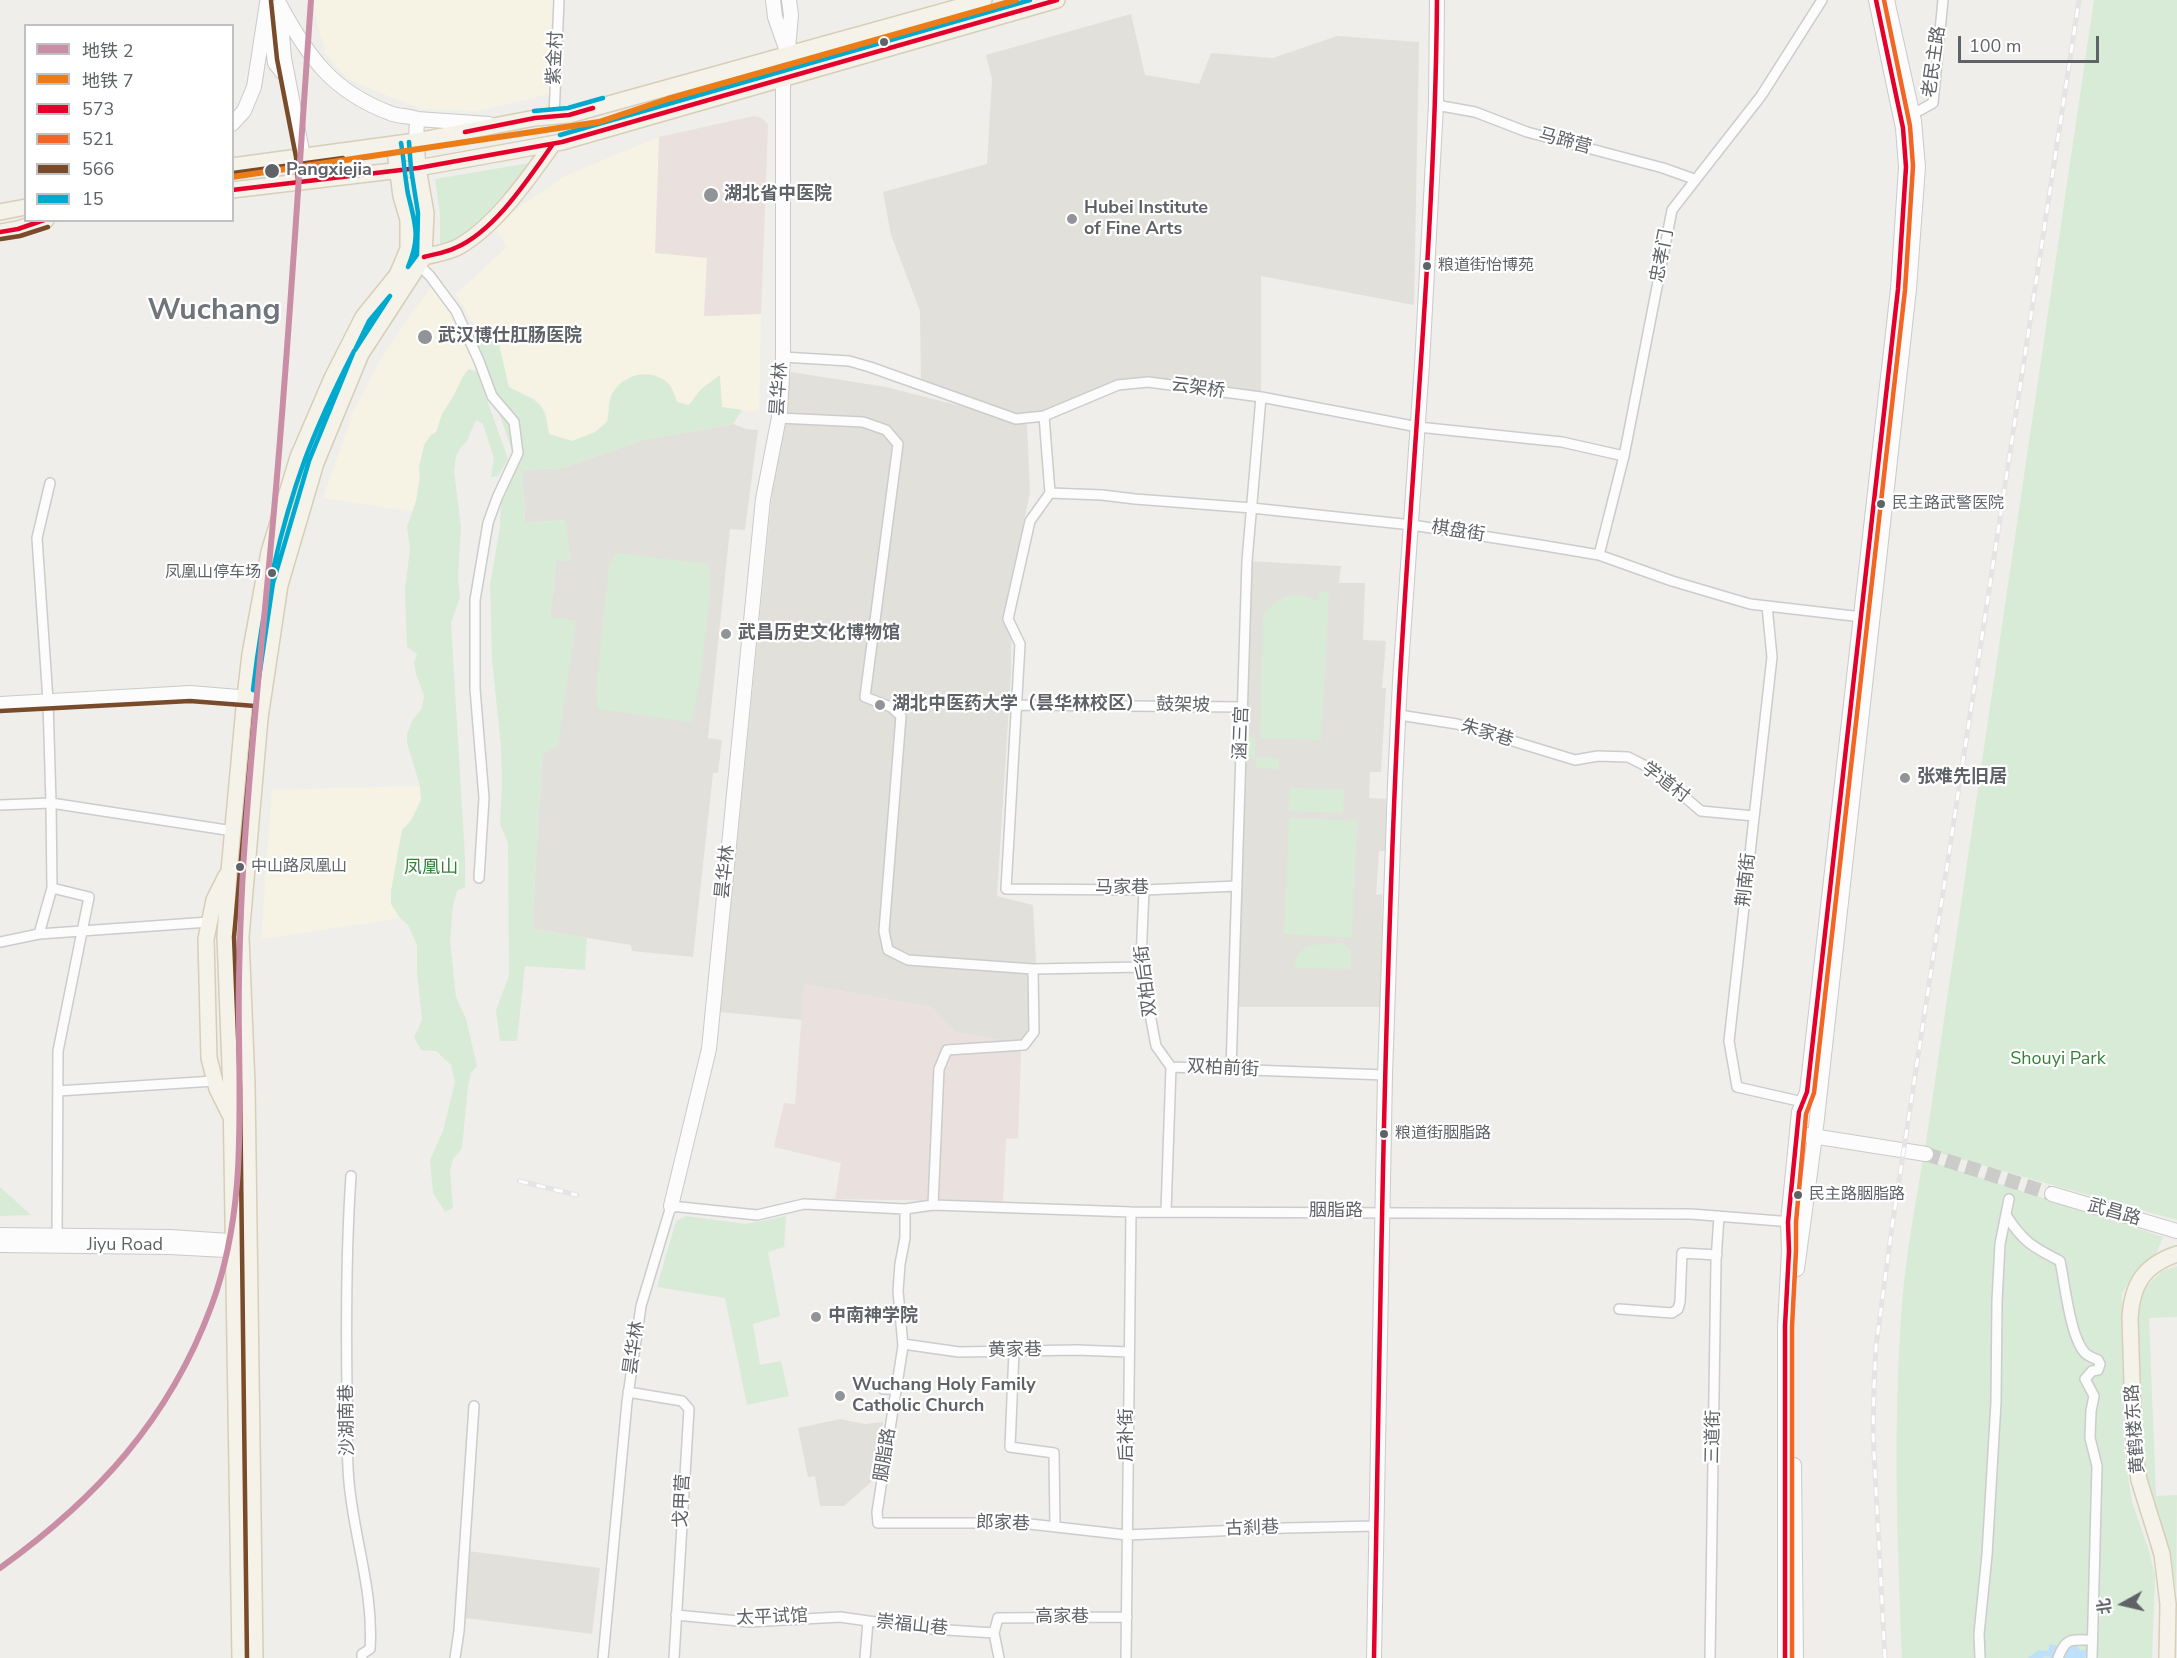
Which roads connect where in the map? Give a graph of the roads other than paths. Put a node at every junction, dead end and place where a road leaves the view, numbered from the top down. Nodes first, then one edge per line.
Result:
1 (559, 0) edge
2 (773, 0) edge
3 (789, 0) edge
4 (984, 0) edge
5 (1057, 0) edge
6 (1437, 0) edge
7 (1822, 0) edge
8 (1876, 0) edge
9 (1887, 0) edge
10 (1943, 0) edge
11 (273, 2) edge
12 (788, 54) junction
13 (783, 78) junction
14 (1436, 105) junction
15 (1912, 114) junction
16 (554, 117) junction
17 (417, 119) junction
18 (234, 122) edge
19 (501, 125) junction
20 (416, 141) junction
21 (557, 143) junction
22 (394, 144) junction
23 (303, 156) junction
24 (234, 166) edge
25 (418, 168) junction
26 (397, 170) junction
27 (1694, 179) junction
28 (305, 180) junction
29 (234, 190) edge
30 (24, 207) edge
31 (0, 212) edge
32 (38, 222) edge
33 (0, 232) edge
34 (422, 262) junction
35 (783, 357) junction
36 (1261, 398) junction
37 (1044, 416) junction
38 (779, 418) junction
39 (1418, 427) junction
40 (1624, 456) junction
41 (50, 483) dead end
42 (1050, 493) junction
43 (1252, 507) junction
44 (1412, 525) junction
45 (1599, 555) junction
46 (1767, 606) junction
47 (1862, 617) junction
48 (245, 697) junction
49 (263, 699) junction
50 (48, 700) junction
51 (0, 704) edge
52 (1016, 705) junction
53 (1243, 707) junction
54 (1399, 716) junction
55 (1575, 760) joint
56 (51, 803) junction
57 (0, 805) edge
58 (1754, 816) junction
59 (232, 831) junction
60 (229, 871) junction
61 (479, 878) dead end
62 (1237, 886) junction
63 (52, 888) junction
64 (1144, 890) junction
65 (209, 922) junction
66 (82, 931) junction
67 (39, 934) junction
68 (0, 942) edge
69 (1143, 967) junction
70 (1033, 969) junction
71 (1171, 1067) junction
72 (1230, 1070) junction
73 (1385, 1075) junction
74 (214, 1081) junction
75 (58, 1091) junction
76 (1803, 1102) junction
77 (231, 1117) junction
78 (1798, 1134) junction
79 (1815, 1136) junction
80 (1926, 1154) tunnel mouth
81 (351, 1176) dead end
82 (2052, 1194) tunnel mouth
83 (2009, 1199) dead end
84 (933, 1205) junction
85 (671, 1206) junction
86 (905, 1209) junction
87 (1131, 1212) junction
88 (1166, 1212) junction
89 (1382, 1212) junction
90 (2006, 1215) junction
91 (1719, 1216) junction
92 (1788, 1222) junction
93 (1804, 1223) junction
94 (2177, 1231) edge
95 (0, 1235) edge
96 (57, 1241) junction
97 (0, 1245) edge
98 (233, 1246) junction
99 (249, 1246) junction
100 (2177, 1254) edge
101 (1717, 1255) junction
102 (1619, 1309) dead end
103 (903, 1344) junction
104 (1014, 1351) junction
105 (1128, 1352) junction
106 (628, 1392) junction
107 (474, 1406) dead end
108 (878, 1523) joint
109 (1376, 1526) junction
110 (1055, 1527) junction
111 (1127, 1535) junction
112 (2173, 1604) edge
113 (676, 1615) junction
114 (1127, 1617) junction
115 (868, 1621) junction
116 (994, 1633) junction
117 (2092, 1640) junction
118 (243, 1658) edge
119 (362, 1658) edge
120 (455, 1658) edge
121 (603, 1658) edge
122 (674, 1658) edge
123 (865, 1658) edge
124 (999, 1658) edge
125 (1126, 1658) edge
126 (1374, 1658) edge
127 (1710, 1658) edge
128 (1785, 1658) edge
129 (1796, 1658) edge
130 (1980, 1658) edge
131 (2058, 1658) edge
132 (2092, 1658) edge
133 (2167, 1658) edge

1 - 16 street, 紫金村
2 - 12 main road
3 - 12 main road
4 - 12 main road
5 - 13 main road
6 - 14 main road
7 - 27 street, 忠孝门
8 - 47 main road
9 - 15 main road
10 - 15 street, 老民主路
11 - 17 main road
11 - 18 main road
11 - 23 main road
12 - 16 main road
13 - 21 main road
13 - 35 main road, 昙华林
14 - 27 street, 马蹄营
14 - 39 main road
15 - 79 main road
16 - 19 main road
17 - 19 main road
17 - 20 main road
19 - 20 main road
20 - 22 main road
20 - 25 main road
21 - 25 main road
21 - 34 main road
22 - 23 main road
22 - 26 main road
23 - 24 main road
23 - 28 main road
25 - 26 main road
25 - 34 main road
26 - 28 main road
26 - 48 main road
27 - 40 street, 忠孝门
28 - 29 main road
30 - 31 main road
32 - 33 main road
34 - 49 main road
34 - 61 street
35 - 37 street, 云架桥
35 - 38 main road, 昙华林
36 - 37 street, 云架桥
36 - 39 street, 云架桥
36 - 43 street, 涵三宫
37 - 42 street
38 - 70 street
38 - 85 main road, 昙华林
39 - 40 street, 云架桥
39 - 44 main road
40 - 45 street, 忠孝门
41 - 50 street
42 - 43 street, 棋盘街
42 - 52 street
43 - 44 street, 棋盘街
43 - 53 street, 涵三宫
44 - 45 street, 棋盘街
44 - 54 main road
45 - 46 street, 棋盘街
46 - 47 street, 棋盘街
46 - 58 street, 荆南街
47 - 76 main road
48 - 49 main road
48 - 50 main road
48 - 59 main road
49 - 99 main road
50 - 51 main road
50 - 56 street
52 - 53 street, 鼓架坡
52 - 64 street, 马家巷
53 - 62 street, 涵三宫
54 - 55 street, 朱家巷
54 - 73 main road
55 - 58 street, 学道村
56 - 57 street
56 - 59 street
56 - 63 street
58 - 76 street, 荆南街
59 - 60 main road
60 - 65 main road
60 - 77 main road
62 - 64 street, 马家巷
62 - 72 street, 涵三宫
63 - 66 street
63 - 67 street
64 - 69 street, 双柏后街
65 - 66 street
65 - 74 main road
66 - 67 street
66 - 75 street
67 - 68 street
69 - 70 street
69 - 71 street, 双柏后街
70 - 84 street
71 - 72 street, 双柏前街
71 - 88 street, 双柏前街
72 - 73 street, 双柏前街
73 - 89 main road
74 - 75 street
74 - 77 main road
75 - 96 street
76 - 78 main road
77 - 98 main road
78 - 79 main road
78 - 92 main road
79 - 80 main road
79 - 93 main road
81 - 119 street, 沙湖南巷
82 - 94 main road, 武昌路
83 - 90 street
84 - 86 street, 胭脂路
84 - 87 street, 胭脂路
85 - 86 street, 胭脂路
85 - 106 street, 昙华林
86 - 103 street, 胭脂路
87 - 88 street, 胭脂路
87 - 105 street, 后补街
88 - 89 street, 胭脂路
89 - 91 street, 胭脂路
89 - 109 main road
90 - 117 street
90 - 130 street
91 - 92 street, 胭脂路
91 - 101 street, 三道街
92 - 93 street, 胭脂路
92 - 128 main road
93 - 129 main road
95 - 96 main road, Jiyu Road
96 - 97 main road, Jiyu Road
96 - 98 main road, Jiyu Road
98 - 99 main road, Jiyu Road
98 - 118 main road
99 - 118 main road
100 - 112 main road, 黄鹤楼东路
101 - 102 street
101 - 127 street, 三道街
103 - 104 street, 黄家巷
103 - 108 street, 胭脂路
104 - 105 street, 黄家巷
104 - 110 street
105 - 111 street, 后补街
106 - 113 street, 戈甲营
106 - 121 street, 昙华林
107 - 120 street
108 - 110 street, 郎家巷
109 - 111 street, 古刹巷
109 - 126 main road
110 - 111 street, 郎家巷
111 - 114 street, 后补街
112 - 133 main road, 黄鹤楼东路
113 - 115 street, 太平试馆
113 - 122 street, 戈甲营
114 - 116 street, 高家巷
114 - 125 street, 后补街
115 - 116 street, 崇福山巷
115 - 123 street, 崇福山巷
116 - 124 street
117 - 131 street
117 - 132 street

